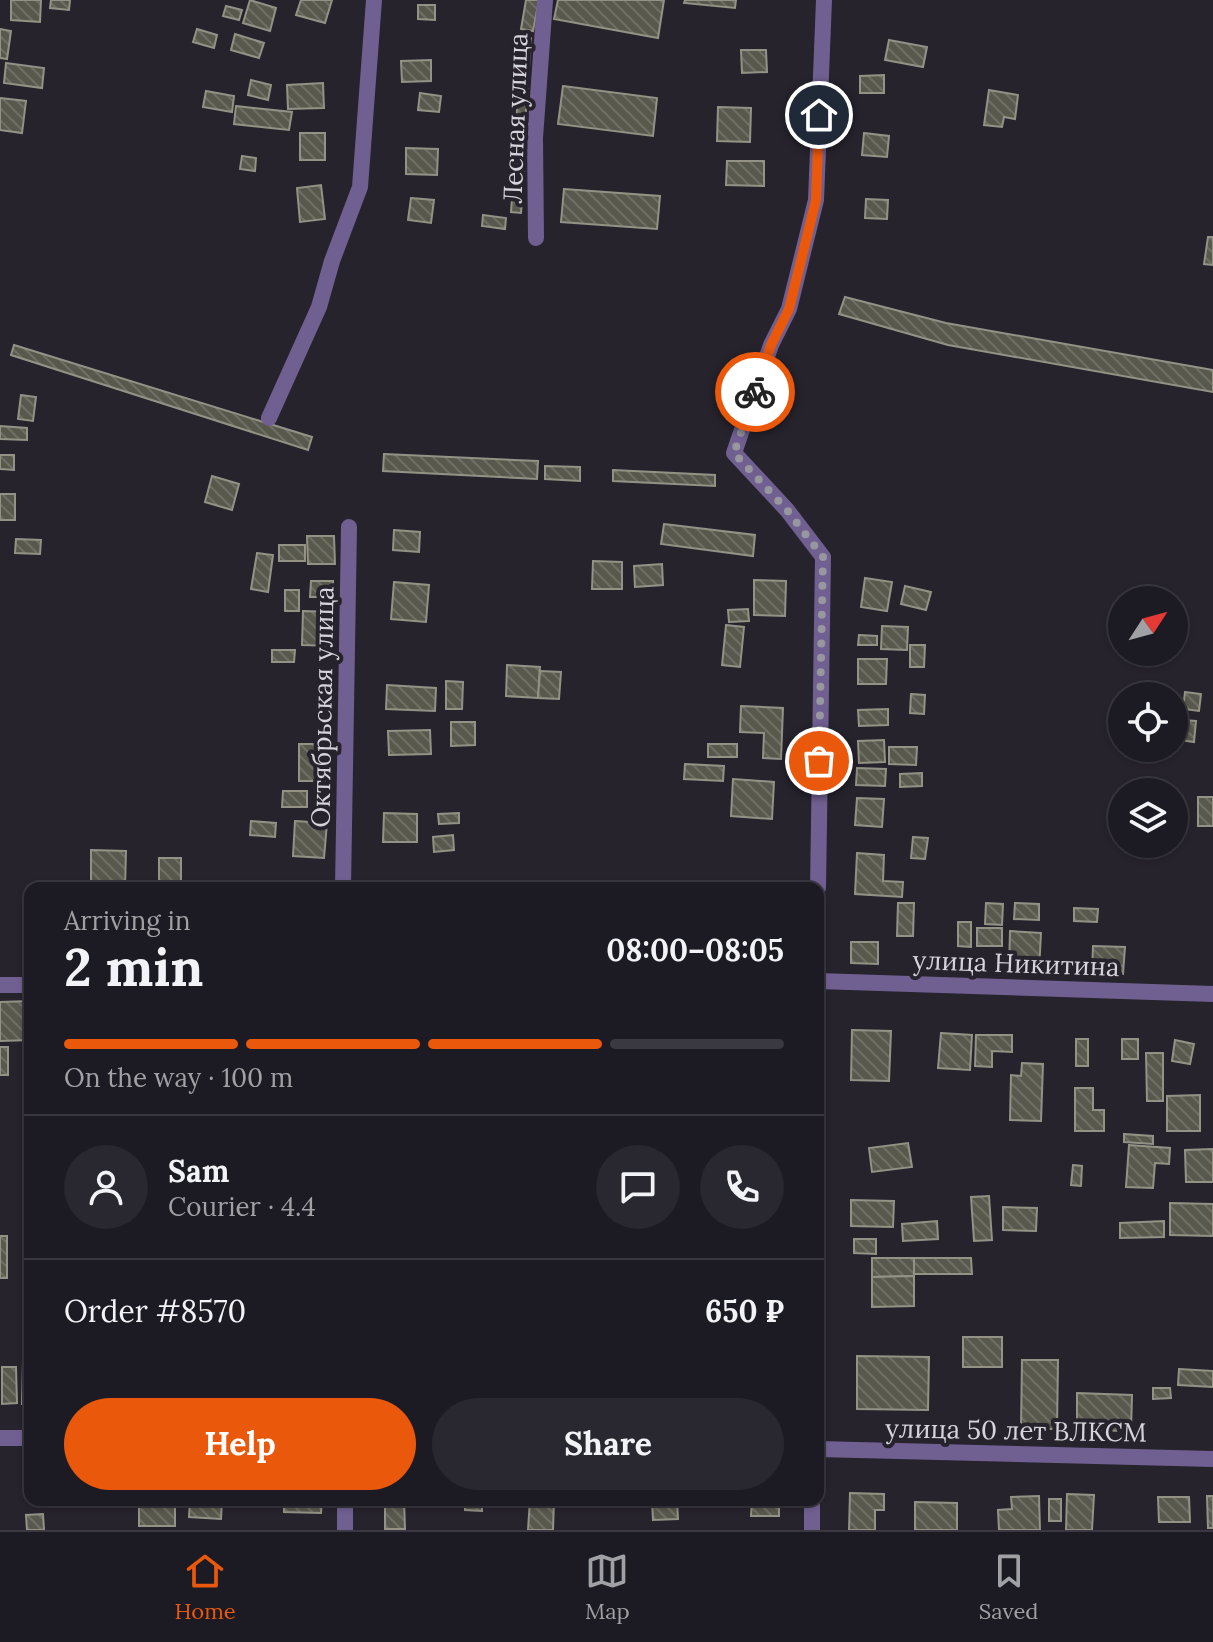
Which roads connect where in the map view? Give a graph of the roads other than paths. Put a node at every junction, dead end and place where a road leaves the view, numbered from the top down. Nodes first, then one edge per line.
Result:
1 (374, 0) edge
2 (545, 0) edge
3 (824, 0) edge
4 (536, 238) dead end
5 (269, 418) dead end
6 (349, 527) dead end
7 (343, 882) edge
8 (818, 882) edge
9 (824, 981) edge
10 (0, 985) edge
11 (24, 985) edge
12 (1213, 994) edge
13 (0, 1438) edge
14 (24, 1438) edge
15 (824, 1449) edge
16 (1213, 1459) edge
17 (345, 1506) edge
18 (812, 1506) edge
19 (345, 1530) edge
20 (812, 1530) edge

1 - 5 street
2 - 4 street, Лесная улица
3 - 8 street
6 - 7 street, Октябрьская улица
9 - 12 street, улица Никитина
10 - 11 street
13 - 14 street
15 - 16 street, улица 50 лет ВЛКСМ
17 - 19 street
18 - 20 street

